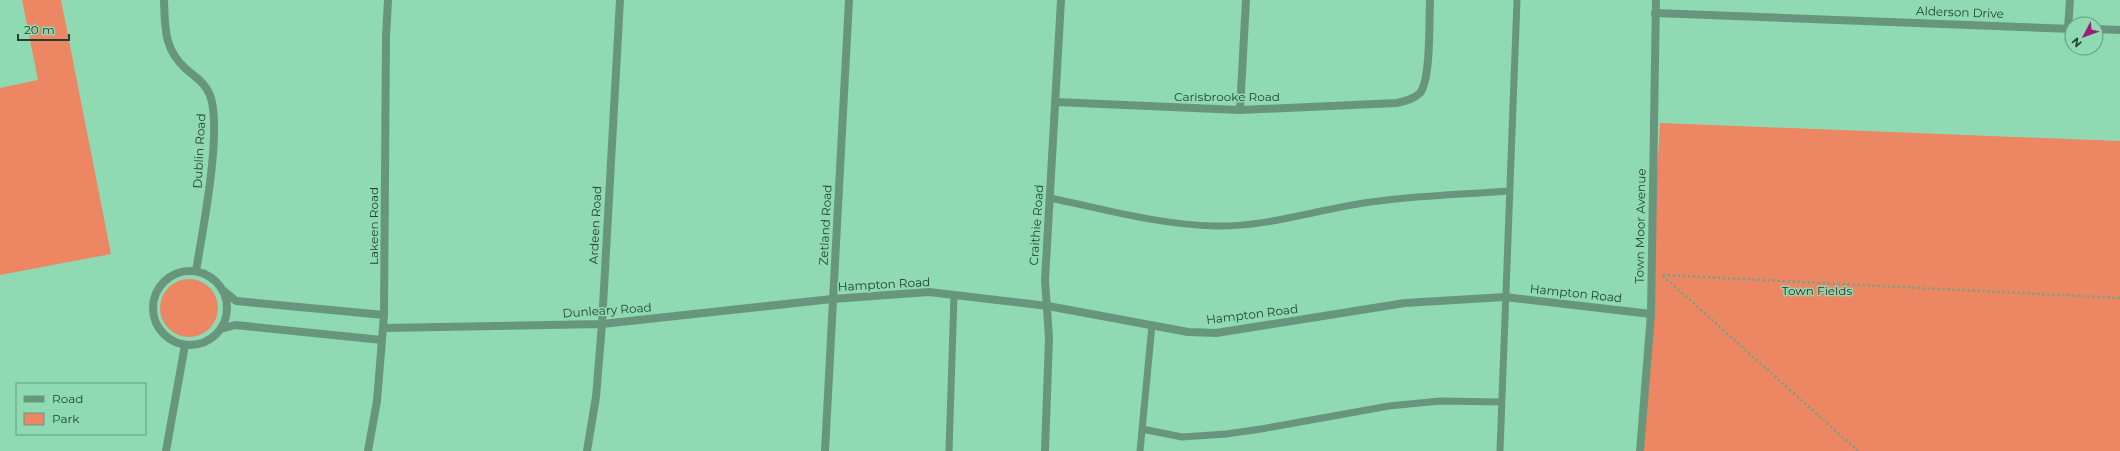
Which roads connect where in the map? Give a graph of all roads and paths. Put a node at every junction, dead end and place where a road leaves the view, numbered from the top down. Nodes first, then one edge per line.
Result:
1 (164, 0) edge
2 (388, 0) edge
3 (620, 0) edge
4 (849, 0) edge
5 (1061, 0) edge
6 (1246, 0) edge
7 (1430, 0) edge
8 (1517, 0) edge
9 (1656, 0) edge
10 (2070, 0) edge
11 (1655, 13) junction
12 (2070, 16) edge
13 (2064, 28) edge
14 (2104, 29) edge
15 (2120, 30) edge
16 (1056, 102) junction
17 (1240, 110) junction
18 (1509, 191) junction
19 (1050, 198) junction
20 (196, 271) junction
21 (224, 291) junction
22 (954, 295) junction
23 (1505, 297) junction
24 (2120, 298) edge
25 (832, 299) junction
26 (1048, 306) junction
27 (1651, 314) junction
28 (384, 315) junction
29 (602, 324) junction
30 (1152, 325) junction
31 (383, 328) junction
32 (220, 329) junction
33 (382, 340) junction
34 (185, 346) junction
35 (1501, 402) junction
36 (1142, 429) junction
37 (166, 451) edge
38 (368, 451) edge
39 (587, 451) edge
40 (825, 451) edge
41 (949, 451) edge
42 (1045, 451) edge
43 (1140, 451) edge
44 (1500, 451) edge
45 (1640, 451) edge
46 (1858, 451) edge

1 - 20 street, Dublin Road
2 - 28 street, Lakeen Road
3 - 29 street, Ardeen Road
4 - 25 street, Zetland Road
5 - 16 street, Craithie Road
6 - 17 street
7 - 17 street, Carisbrooke Road
8 - 18 lane
9 - 11 street, Town Moor Avenue
10 - 12 street
11 - 13 street, Alderson Drive
11 - 27 street, Town Moor Avenue
14 - 15 street
16 - 17 street, Carisbrooke Road
16 - 19 street, Craithie Road
18 - 19 lane
18 - 23 lane
19 - 26 street, Craithie Road
20 - 21 street
20 - 34 street
21 - 28 street
21 - 32 street
22 - 25 street, Hampton Road
22 - 26 street, Hampton Road
22 - 41 lane
23 - 27 street, Hampton Road
23 - 30 street, Hampton Road
23 - 35 lane
24 - 46 path
25 - 29 street, Dunleary Road
25 - 40 street, Zetland Road
26 - 30 street, Hampton Road
26 - 42 street, Craithie Road
27 - 45 street, Town Moor Avenue
28 - 31 street, Lakeen Road
29 - 31 street, Dunleary Road
29 - 39 street, Ardeen Road
30 - 36 lane
31 - 33 street, Lakeen Road
32 - 33 street
32 - 34 street
33 - 38 street, Lakeen Road
34 - 37 street
35 - 36 lane
35 - 44 lane
36 - 43 lane

